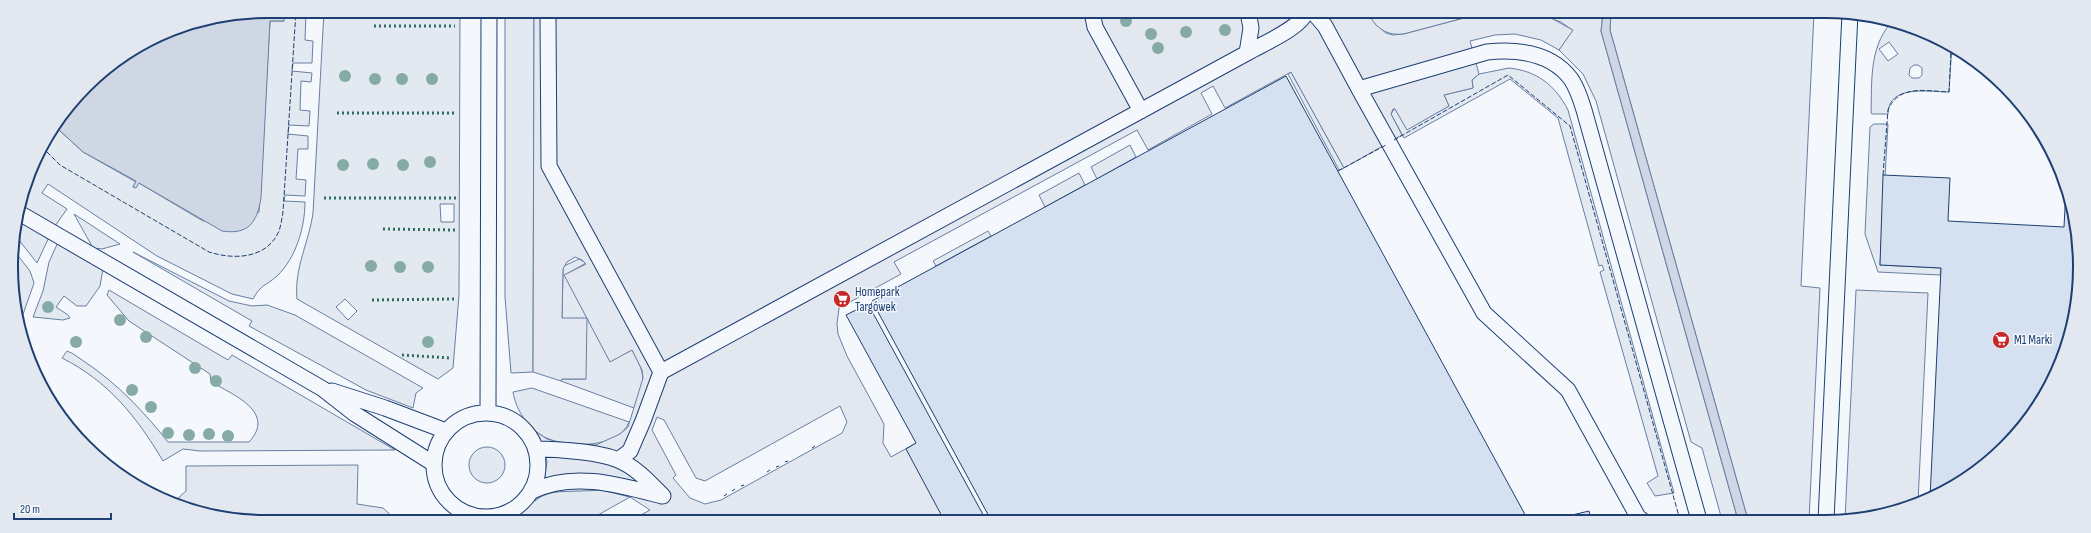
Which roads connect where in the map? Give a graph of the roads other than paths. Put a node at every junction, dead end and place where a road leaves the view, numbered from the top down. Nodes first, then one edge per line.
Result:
1 (489, 18) edge
2 (548, 18) edge
3 (1093, 18) edge
4 (1249, 18) edge
5 (1304, 18) edge
6 (1318, 18) edge
7 (1850, 20) edge
8 (1247, 53) junction
9 (1359, 89) junction
10 (1141, 111) junction
11 (23, 215) edge
12 (661, 372) junction
13 (323, 389) junction
14 (488, 412) junction
15 (446, 431) junction
16 (536, 449) junction
17 (618, 460) junction
18 (434, 464) junction
19 (532, 491) junction
20 (471, 515) edge
21 (496, 515) edge
22 (1637, 515) edge
23 (1698, 515) edge
24 (1826, 515) edge

1 - 14 lane
2 - 12 lane
3 - 10 lane
4 - 8 lane
5 - 8 lane
6 - 9 lane
7 - 24 lane
8 - 10 lane
9 - 22 lane
9 - 23 lane
10 - 12 lane
11 - 13 lane
12 - 17 lane
13 - 15 lane
13 - 18 lane
14 - 15 lane
14 - 16 lane
15 - 18 lane
16 - 17 lane
16 - 19 lane
17 - 19 lane
18 - 20 lane
19 - 21 lane

